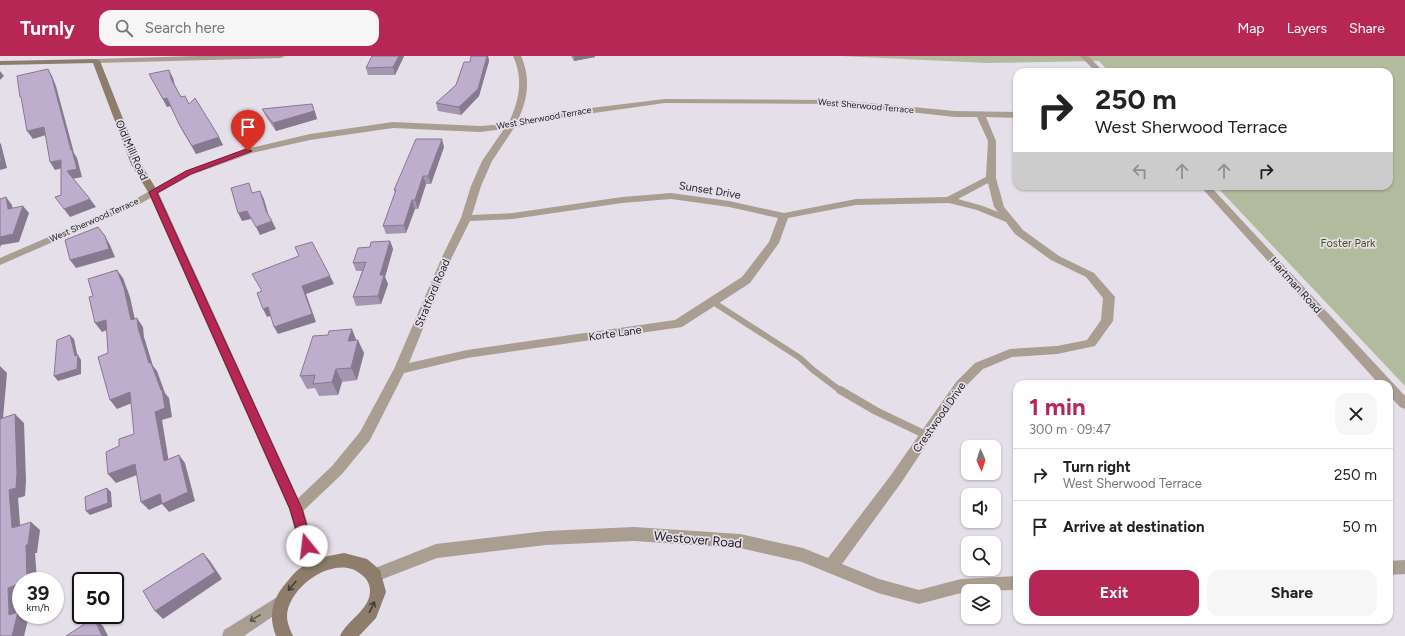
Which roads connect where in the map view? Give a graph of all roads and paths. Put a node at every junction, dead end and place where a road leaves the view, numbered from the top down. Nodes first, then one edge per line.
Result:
1 (270, 56) edge
2 (280, 56) edge
3 (517, 56) edge
4 (1084, 56) edge
5 (110, 58) edge
6 (96, 61) junction
7 (0, 63) edge
8 (1096, 68) edge
9 (980, 114) junction
10 (1013, 115) edge
11 (511, 126) junction
12 (991, 178) junction
13 (1209, 190) edge
14 (153, 192) junction
15 (949, 200) junction
16 (784, 216) junction
17 (466, 218) junction
18 (1010, 220) junction
19 (0, 262) edge
20 (713, 302) junction
21 (400, 369) junction
22 (1382, 380) edge
23 (1393, 391) edge
24 (1405, 404) edge
25 (926, 435) junction
26 (296, 509) junction
27 (831, 566) junction
28 (1405, 567) edge
29 (313, 568) junction
30 (1393, 568) edge
31 (375, 575) junction
32 (1013, 584) edge
33 (282, 602) junction
34 (230, 636) edge
35 (285, 636) edge
36 (348, 636) edge

1 - 2 street
1 - 5 street
3 - 11 street, Stratford Road
4 - 8 street
5 - 6 street
6 - 7 main road
6 - 14 main road, Old Mill Road
9 - 10 street, West Sherwood Terrace
9 - 11 street, West Sherwood Terrace
9 - 12 street, Crestwood Drive
11 - 14 street, West Sherwood Terrace
11 - 17 street, Stratford Road
12 - 15 street, Sunset Drive
12 - 18 street, Crestwood Drive
13 - 22 street, Hartman Road
14 - 19 street, West Sherwood Terrace
14 - 26 main road, Old Mill Road
15 - 16 street, Sunset Drive
15 - 18 street, Sunset Drive
16 - 17 street, Sunset Drive
16 - 20 street, Korte Lane
17 - 21 street, Stratford Road
18 - 25 street, Crestwood Drive
20 - 21 street, Korte Lane
20 - 25 lane
21 - 26 street, Stratford Road
23 - 24 street
25 - 27 street, Crestwood Drive
26 - 29 main road, Old Mill Road
27 - 31 street, Westover Road
27 - 32 street, Westover Road
28 - 30 street
29 - 31 main road
29 -> 33 main road
36 -> 31 main road
33 -> 34 street
33 - 35 main road

